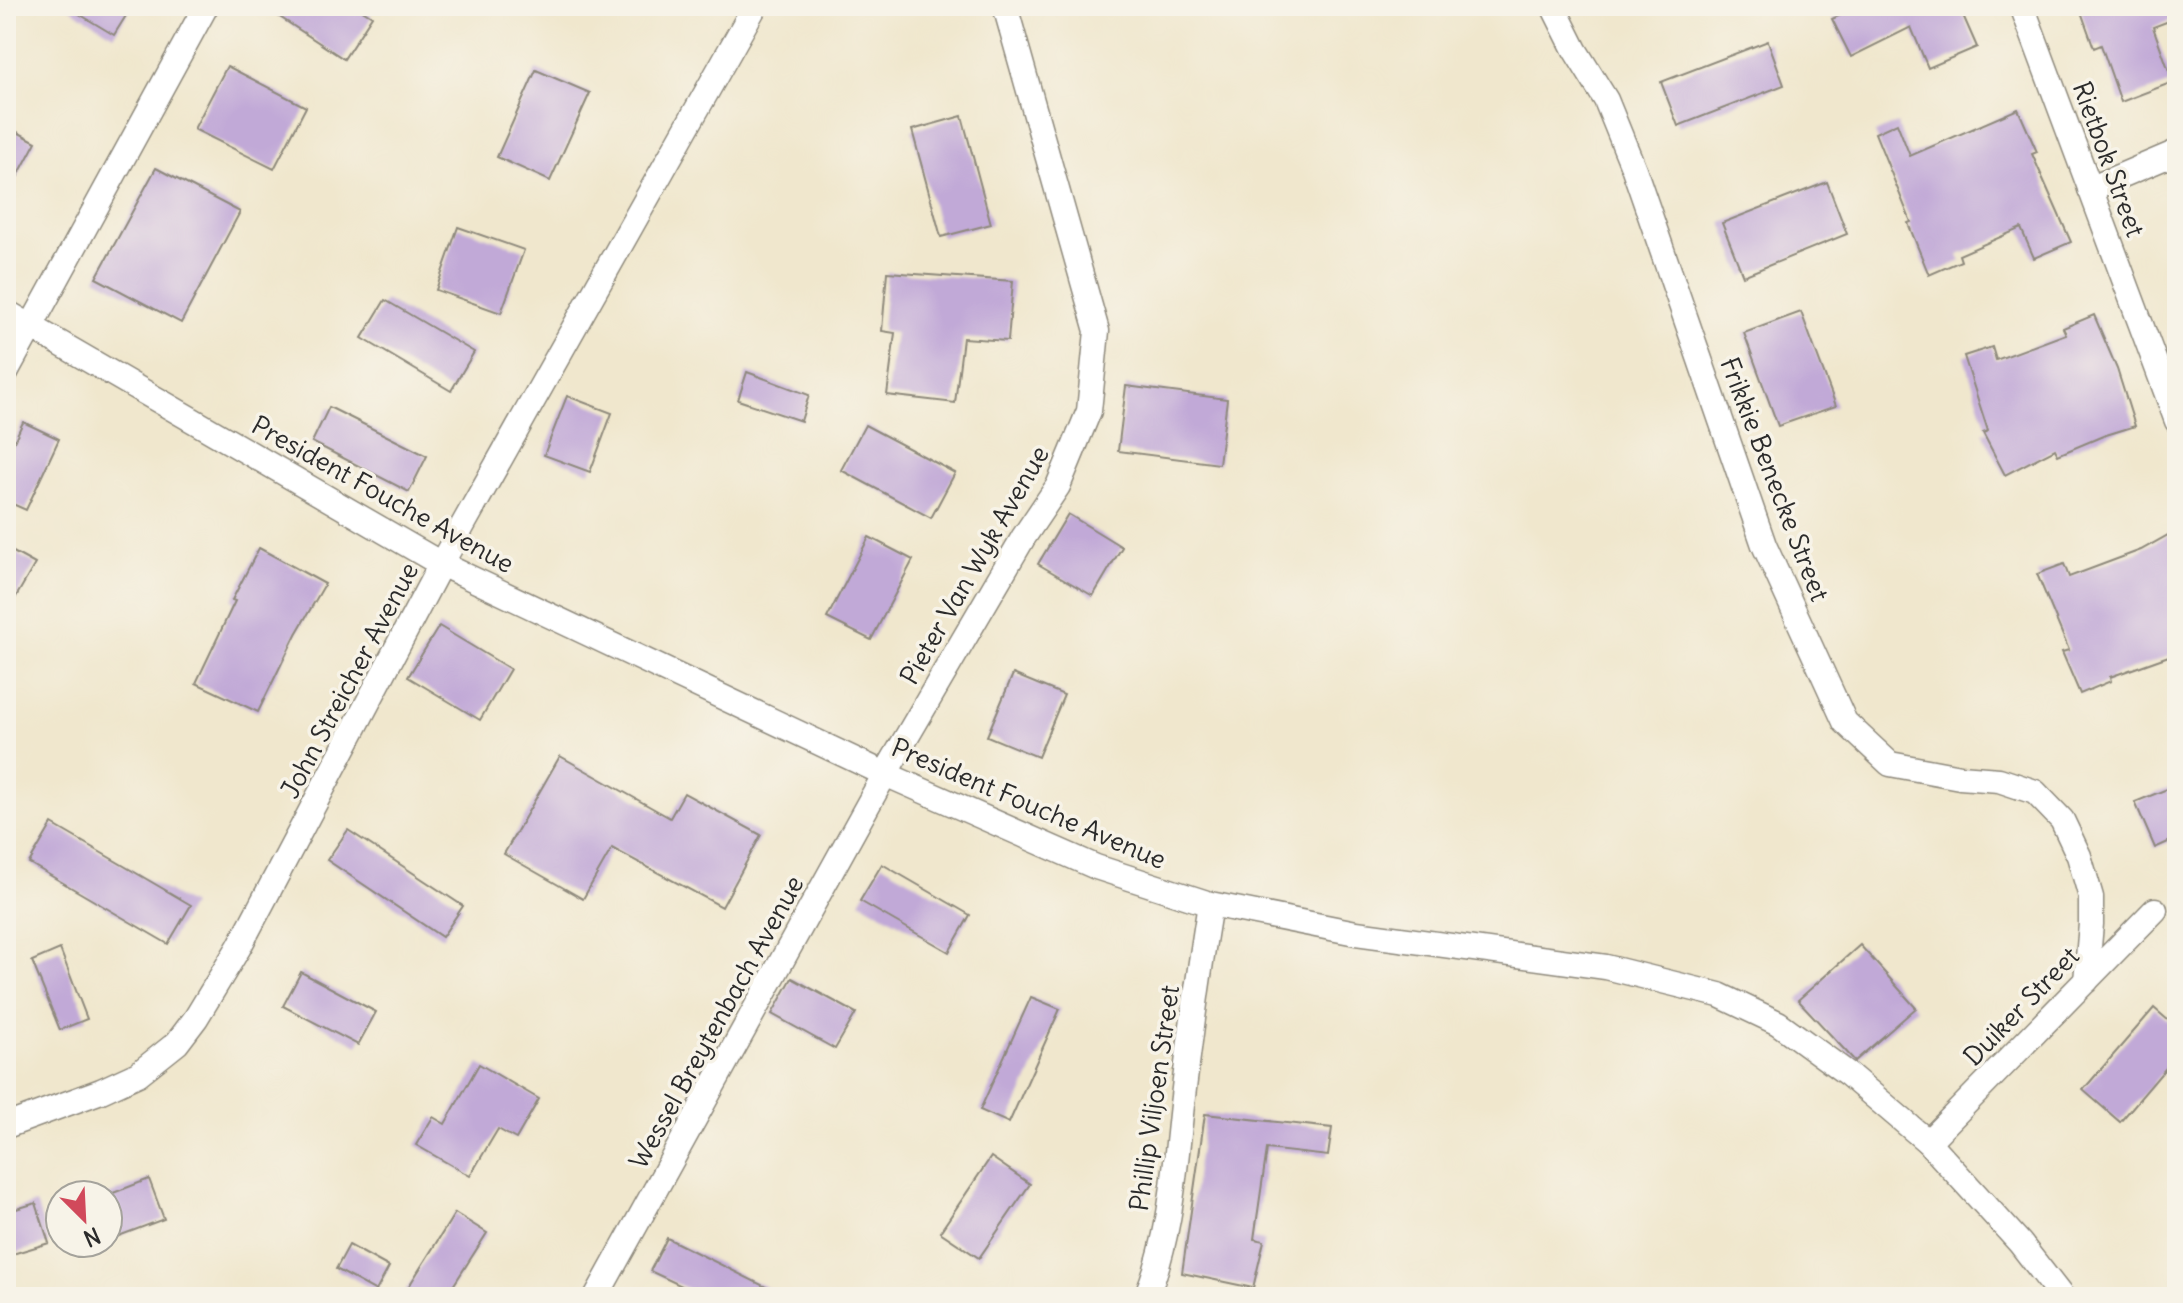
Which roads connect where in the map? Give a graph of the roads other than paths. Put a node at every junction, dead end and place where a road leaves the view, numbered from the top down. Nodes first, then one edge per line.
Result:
1 (206, 6) edge
2 (755, 6) edge
3 (1005, 6) edge
4 (1553, 6) edge
5 (2022, 6) edge
6 (2177, 152) edge
7 (2090, 189) junction
8 (6, 312) edge
9 (31, 326) junction
10 (6, 372) edge
11 (2177, 421) edge
12 (441, 564) junction
13 (885, 774) junction
14 (1210, 904) junction
15 (2155, 910) dead end
16 (2086, 981) junction
17 (6, 1126) edge
18 (1928, 1142) junction
19 (596, 1297) edge
20 (1146, 1297) edge
21 (2062, 1297) edge

1 - 9 street
2 - 12 street, John Streicher Avenue
3 - 13 street, Pieter Van Wyk Avenue
4 - 16 street, Frikkie Benecke Street
5 - 7 street, Rietbok Street
6 - 7 street
7 - 11 street, Rietbok Street
8 - 9 street, President Fouche Avenue
9 - 10 street
9 - 12 street, President Fouche Avenue
12 - 13 street, President Fouche Avenue
12 - 17 street, John Streicher Avenue
13 - 14 street, President Fouche Avenue
13 - 19 street, Wessel Breytenbach Avenue
14 - 18 street, President Fouche Avenue
14 - 20 street, Phillip Viljoen Street
15 - 16 street, Duiker Street
16 - 18 street, Duiker Street
18 - 21 street, President Fouche Avenue

